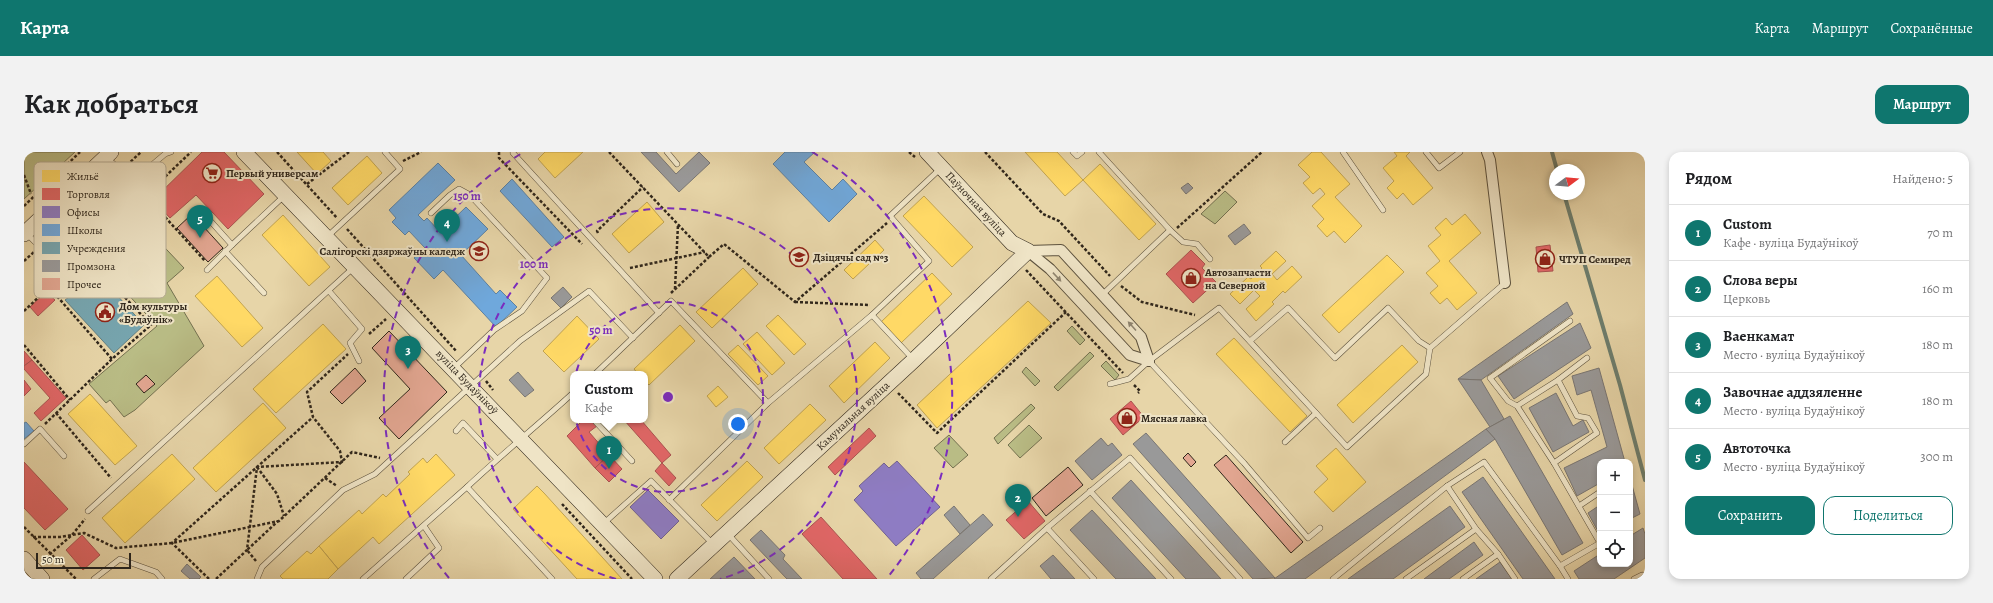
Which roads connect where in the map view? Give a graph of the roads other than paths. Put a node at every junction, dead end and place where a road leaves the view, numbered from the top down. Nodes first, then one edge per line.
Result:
1 (171, 152) edge
2 (244, 152) edge
3 (385, 152) edge
4 (667, 152) edge
5 (927, 152) edge
6 (1073, 152) edge
7 (1082, 152) edge
8 (1099, 152) edge
9 (1343, 152) edge
10 (1426, 152) edge
11 (1460, 152) edge
12 (1487, 152) edge
13 (513, 153) edge
14 (108, 154) edge
15 (100, 162) edge
16 (114, 162) edge
17 (156, 162) edge
18 (678, 164) dead end
19 (942, 168) junction
20 (284, 195) junction
21 (1383, 210) dead end
22 (431, 213) dead end
23 (206, 215) dead end
24 (34, 224) edge
25 (1171, 231) junction
26 (25, 233) edge
27 (327, 236) junction
28 (34, 241) edge
29 (232, 245) junction
30 (225, 251) junction
31 (1028, 252) junction
32 (1210, 259) dead end
33 (354, 266) junction
34 (208, 268) road end
35 (1505, 283) joint
36 (329, 291) junction
37 (264, 293) dead end
38 (1102, 294) junction
39 (659, 313) junction
40 (872, 315) junction
41 (1570, 321) dead end
42 (633, 338) junction
43 (1250, 341) junction
44 (1430, 348) junction
45 (1587, 358) dead end
46 (914, 360) junction
47 (1149, 360) junction
48 (359, 361) dead end
49 (454, 368) junction
50 (598, 371) edge
51 (1558, 380) junction
52 (1110, 384) dead end
53 (470, 385) junction
54 (570, 397) edge
55 (768, 403) junction
56 (1517, 406) junction
57 (1316, 413) junction
58 (597, 423) edge
59 (456, 431) dead end
60 (521, 440) junction
61 (1285, 442) dead end
62 (24, 444) edge
63 (64, 456) dead end
64 (497, 459) junction
65 (632, 461) dead end
66 (1554, 464) junction
67 (1447, 486) junction
68 (467, 487) junction
69 (1090, 491) junction
70 (1597, 494) edge
71 (669, 500) junction
72 (1579, 506) junction
73 (88, 511) road end
74 (603, 524) junction
75 (424, 526) junction
76 (1048, 528) junction
77 (1320, 528) dead end
78 (1476, 529) junction
79 (727, 534) junction
80 (1597, 538) edge
81 (1597, 545) edge
82 (714, 546) junction
83 (1498, 554) junction
84 (1560, 566) junction
85 (1642, 574) dead end
86 (94, 579) edge
87 (162, 579) edge
88 (257, 579) edge
89 (363, 579) edge
90 (406, 579) edge
91 (552, 579) edge
92 (655, 579) edge
93 (676, 579) edge
94 (769, 579) edge
95 (991, 579) edge
96 (1094, 579) edge
97 (1171, 579) edge
98 (1240, 579) edge
99 (1333, 579) edge
100 (1406, 579) edge
101 (1463, 579) edge
102 (1515, 579) edge
103 (1568, 579) edge
104 (1634, 579) edge

1 - 17 lane
2 - 20 street, вуліца Будаўнікоў
3 - 27 lane
4 - 18 lane
5 - 19 street, Паўночная вуліца
6 - 7 lane
8 - 25 lane
9 - 21 lane
10 - 11 lane
12 - 35 street
13 - 39 lane
14 - 15 street
14 - 16 lane
19 - 31 street, Паўночная вуліца
19 - 40 lane
20 - 27 street, вуліца Будаўнікоў
20 - 29 lane
22 - 49 lane
23 - 29 lane
24 - 26 street
25 - 32 lane
25 - 38 lane
26 - 28 lane
27 - 33 street, вуліца Будаўнікоў
29 - 30 lane
30 - 34 lane
30 - 37 lane
31 - 38 street
31 - 46 street, Камунальная вуліца
31 -> 47 street
33 - 36 lane
33 - 49 street, вуліца Будаўнікоў
35 - 44 lane
36 - 48 lane
36 - 73 lane
47 -> 38 street
39 - 42 lane
39 - 55 lane
40 - 46 lane
40 - 55 lane
41 - 56 lane
42 - 50 lane
42 - 53 lane
43 - 44 lane
43 - 47 lane
43 - 57 lane
44 - 57 lane
45 - 51 lane
46 - 79 street, Камунальная вуліца
47 - 52 lane
47 - 77 lane
49 - 53 street, вуліца Будаўнікоў
51 - 56 lane
51 - 66 lane
53 - 60 street, вуліца Будаўнікоў
53 - 88 lane
54 - 60 lane
55 - 71 lane
56 - 66 lane
57 - 61 lane
58 - 65 lane
59 - 64 lane
60 - 64 lane
60 - 74 street, вуліца Будаўнікоў
62 - 63 lane
64 - 68 lane
66 - 72 lane
67 - 78 lane
67 - 84 lane
67 - 99 lane
68 - 75 lane
68 - 91 lane
69 - 76 lane
69 - 97 lane
69 - 98 lane
70 - 72 lane
71 - 74 lane
71 - 82 lane
72 - 80 lane
74 - 92 street, вуліца Будаўнікоў
75 - 89 lane
75 - 90 lane
76 - 95 lane
76 - 96 lane
78 - 83 lane
78 - 100 lane
79 - 82 street, Камунальная вуліца
79 - 94 lane
81 - 84 lane
82 - 93 street, Камунальная вуліца
83 - 101 lane
83 - 102 lane
84 - 103 lane
85 - 104 lane
86 - 87 lane

